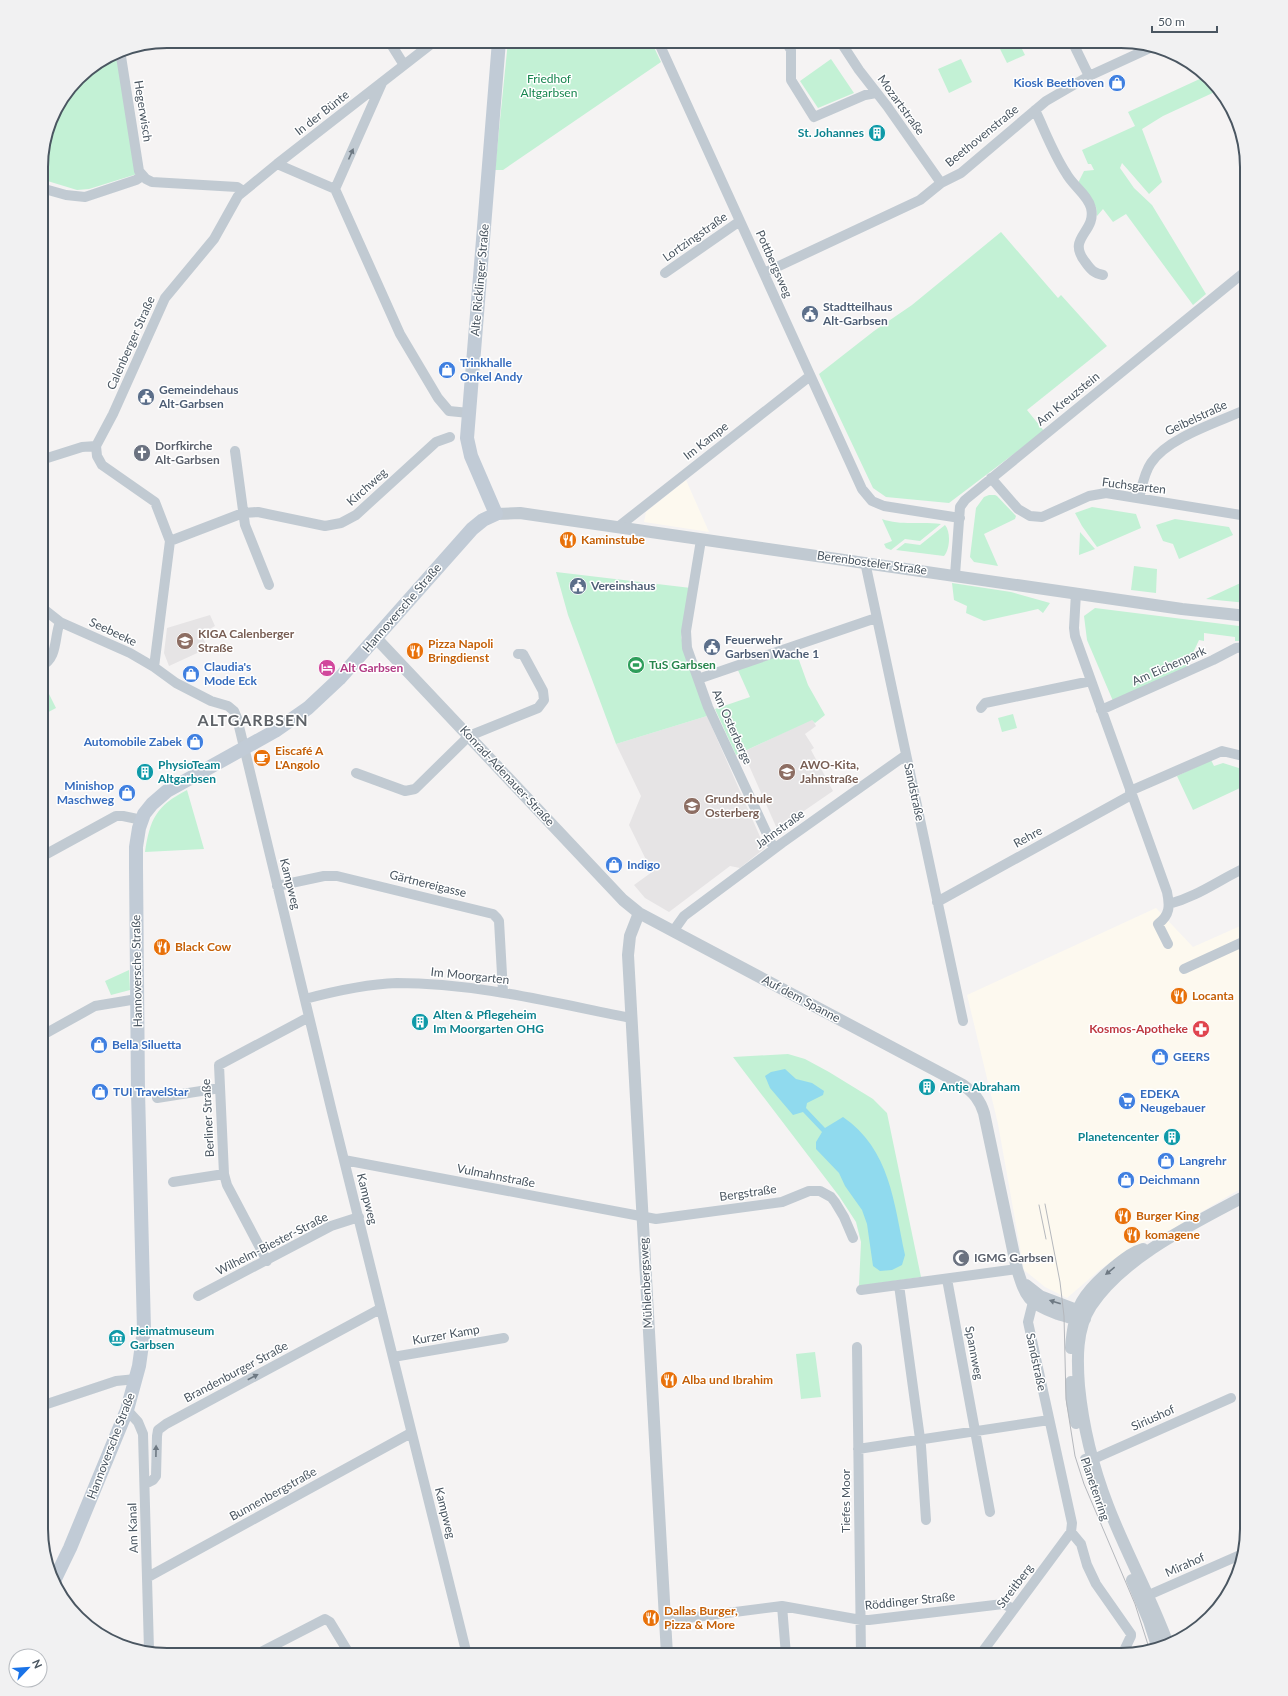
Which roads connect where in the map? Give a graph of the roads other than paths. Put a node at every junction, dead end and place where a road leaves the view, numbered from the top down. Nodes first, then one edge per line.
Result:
1 (393, 48) edge
2 (426, 48) edge
3 (498, 48) edge
4 (661, 48) edge
5 (790, 48) edge
6 (844, 48) edge
7 (1075, 48) edge
8 (1145, 50) edge
9 (121, 57) edge
10 (404, 65) junction
11 (1089, 76) junction
12 (382, 83) junction
13 (876, 92) junction
14 (1035, 110) junction
15 (277, 164) junction
16 (142, 176) junction
17 (941, 183) junction
18 (335, 189) junction
19 (48, 190) edge
20 (243, 191) junction
21 (740, 221) junction
22 (764, 272) junction
23 (665, 273) dead end
24 (1103, 275) dead end
25 (1240, 276) edge
26 (810, 376) junction
27 (1240, 411) edge
28 (469, 413) junction
29 (450, 436) dead end
30 (96, 446) junction
31 (235, 451) dead end
32 (48, 458) edge
33 (991, 478) junction
34 (1138, 498) junction
35 (243, 513) junction
36 (496, 514) junction
37 (1240, 515) edge
38 (960, 518) junction
39 (618, 527) junction
40 (701, 540) junction
41 (170, 541) junction
42 (864, 562) junction
43 (955, 575) junction
44 (269, 586) dead end
45 (1076, 593) junction
46 (48, 612) edge
47 (1240, 615) edge
48 (876, 618) junction
49 (60, 622) junction
50 (376, 638) junction
51 (1240, 648) edge
52 (518, 654) dead end
53 (48, 662) edge
54 (154, 667) junction
55 (698, 679) junction
56 (1091, 682) junction
57 (981, 708) dead end
58 (1101, 710) junction
59 (469, 736) junction
60 (244, 749) junction
61 (906, 755) junction
62 (1240, 755) edge
63 (356, 772) dead end
64 (1131, 793) junction
65 (142, 820) junction
66 (774, 849) junction
67 (48, 853) edge
68 (1240, 871) edge
69 (278, 886) junction
70 (937, 902) junction
71 (1169, 904) junction
72 (639, 913) junction
73 (674, 930) junction
74 (1240, 943) edge
75 (1168, 944) dead end
76 (1184, 969) dead end
77 (503, 992) junction
78 (137, 999) junction
79 (305, 999) junction
80 (309, 1017) junction
81 (631, 1018) junction
82 (963, 1021) dead end
83 (48, 1032) edge
84 (220, 1088) junction
85 (157, 1098) dead end
86 (344, 1160) junction
87 (224, 1174) junction
88 (173, 1182) dead end
89 (1240, 1199) edge
90 (643, 1217) junction
91 (359, 1218) junction
92 (853, 1238) dead end
93 (267, 1261) junction
94 (1018, 1273) junction
95 (947, 1279) junction
96 (899, 1285) junction
97 (862, 1290) dead end
98 (198, 1296) dead end
99 (1033, 1302) junction
100 (380, 1309) junction
101 (1079, 1316) junction
102 (504, 1338) dead end
103 (857, 1347) dead end
104 (393, 1357) junction
105 (136, 1379) junction
106 (1231, 1398) dead end
107 (48, 1404) edge
108 (127, 1410) junction
109 (1049, 1420) junction
110 (976, 1431) junction
111 (411, 1433) junction
112 (919, 1439) junction
113 (858, 1448) junction
114 (1088, 1459) junction
115 (145, 1484) junction
116 (990, 1512) dead end
117 (926, 1520) dead end
118 (1071, 1532) junction
119 (1237, 1556) edge
120 (57, 1575) edge
121 (148, 1577) junction
122 (1144, 1597) junction
123 (782, 1606) junction
124 (1014, 1609) junction
125 (861, 1620) junction
126 (665, 1621) junction
127 (1166, 1639) edge
128 (1156, 1643) edge
129 (149, 1646) edge
130 (269, 1648) edge
131 (346, 1648) edge
132 (465, 1648) edge
133 (667, 1648) edge
134 (785, 1648) edge
135 (861, 1648) edge
136 (985, 1648) edge
137 (1126, 1648) edge

1 - 10 street
2 - 10 street, In der Bünte
3 - 28 main road, Alte Ricklinger Straße
4 - 21 street, Pottbergsweg
5 - 13 street
6 - 13 street, Mozartstraße
7 - 11 street
8 - 11 street, Beethovenstraße
9 - 16 street, Hegerwisch
10 - 12 street, In der Bünte
11 - 14 street, Beethovenstraße
12 - 15 street, In der Bünte
18 -> 12 street, In der Bünte
13 - 17 street, Mozartstraße
14 - 17 street, Beethovenstraße
14 - 24 street
15 - 18 street
15 - 20 street, Calenberger Straße
16 - 19 street
16 - 20 street
17 - 22 street, Beethovenstraße
18 - 28 street
20 - 30 street, Calenberger Straße
21 - 22 street, Pottbergsweg
21 - 23 street, Lortzingstraße
22 - 26 street, Pottbergsweg
25 - 33 street, Am Kreuzstein
26 - 38 street, Pottbergsweg
26 - 39 street, Im Kampe
27 - 34 street, Geibelstraße
28 - 36 main road, Alte Ricklinger Straße
29 - 35 street, Kirchweg
30 - 32 street
30 - 41 street
31 - 35 street
33 - 34 street, Fuchsgarten
33 - 38 street, Am Kreuzstein
34 - 37 street, Fuchsgarten
35 - 41 street, Kirchweg
35 - 44 street
36 - 39 street, Berenbosteler Straße
36 - 50 main road, Hannoversche Straße
38 - 43 street, Am Kreuzstein
39 - 40 street, Berenbosteler Straße
40 - 42 street, Berenbosteler Straße
40 - 55 street, Am Osterberge
41 - 54 street
42 - 43 street, Berenbosteler Straße
42 - 48 street, Sandstraße
43 - 45 street, Berenbosteler Straße
45 - 47 street, Berenbosteler Straße
45 - 56 street
46 - 49 street, Seebeeke
48 - 55 street
48 - 61 street, Sandstraße
49 - 53 street
49 - 54 street, Seebeeke
50 - 59 street, Konrad-Adenauer-Straße
50 - 60 main road, Hannoversche Straße
51 - 58 street, Am Eichenpark
52 - 59 street
54 - 60 street
55 - 66 street, Am Osterberge
56 - 57 street
56 - 58 street
58 - 64 street
59 - 63 street
59 - 72 street, Konrad-Adenauer-Straße
60 - 65 main road, Hannoversche Straße
60 - 69 street, Kampweg
61 - 66 street, Jahnstraße
61 - 70 street, Sandstraße
62 - 64 street
64 - 70 street, Rehre
64 - 71 street
65 - 67 street
65 - 78 main road, Hannoversche Straße
66 - 73 street, Jahnstraße
68 - 71 street
69 - 77 street, Gärtnereigasse
69 - 79 street, Kampweg
70 - 82 street, Sandstraße
71 - 75 street
72 - 73 street, Auf dem Spanne
72 - 81 street, Mühlenbergsweg
73 - 94 street, Auf dem Spanne
74 - 76 street
77 - 79 street, Im Moorgarten
77 - 81 street, Im Moorgarten
78 - 83 street
78 - 105 main road, Hannoversche Straße
79 - 80 street, Kampweg
80 - 84 street, Berliner Straße
80 - 86 street, Kampweg
81 - 90 street, Mühlenbergsweg
84 - 85 street
84 - 87 street, Berliner Straße
86 - 90 street, Vulmahnstraße
86 - 91 street, Kampweg
87 - 88 street
87 - 93 street, Berliner Straße
89 - 101 street, Planetenring
90 - 92 street, Bergstraße
90 - 126 street, Mühlenbergsweg
91 - 93 street, Wilhelm-Biester-Straße
91 - 100 street, Kampweg
93 - 98 street, Wilhelm-Biester-Straße
94 - 95 street
94 - 99 street
101 -> 94 street
95 - 96 street
95 - 110 street, Spannweg
96 - 97 street
96 - 112 street
99 - 101 street
99 - 109 street, Sandstraße
100 - 104 street, Kampweg
115 -> 100 street, Brandenburger Straße
101 - 114 street, Planetenring
102 - 104 street, Kurzer Kamp
103 - 113 street, Tiefes Moor
104 - 111 street, Kampweg
105 - 107 street
105 - 108 main road, Hannoversche Straße
106 - 114 street, Siriushof
108 - 115 street, Am Kanal
108 - 120 main road, Hannoversche Straße
109 - 110 street
109 - 118 street, Sandstraße
110 - 112 street
110 - 116 street, Spannweg
111 - 121 street, Bunnenbergstraße
111 - 132 street, Kampweg
112 - 113 street
112 - 117 street
113 - 125 street, Tiefes Moor
114 - 122 street, Planetenring
115 - 121 street, Am Kanal
118 - 124 street, Streitberg
118 - 137 street
119 - 122 street, Mirahof
121 - 129 street, Am Kanal
122 - 127 street, Planetenring
122 - 128 street, Planetenring
123 - 125 street, Röddinger Straße
123 - 126 street, Röddinger Straße
123 - 134 street
124 - 125 street, Röddinger Straße
124 - 136 street, Streitberg
125 - 135 street, Tiefes Moor
126 - 133 street, Mühlenbergsweg
130 - 131 street

